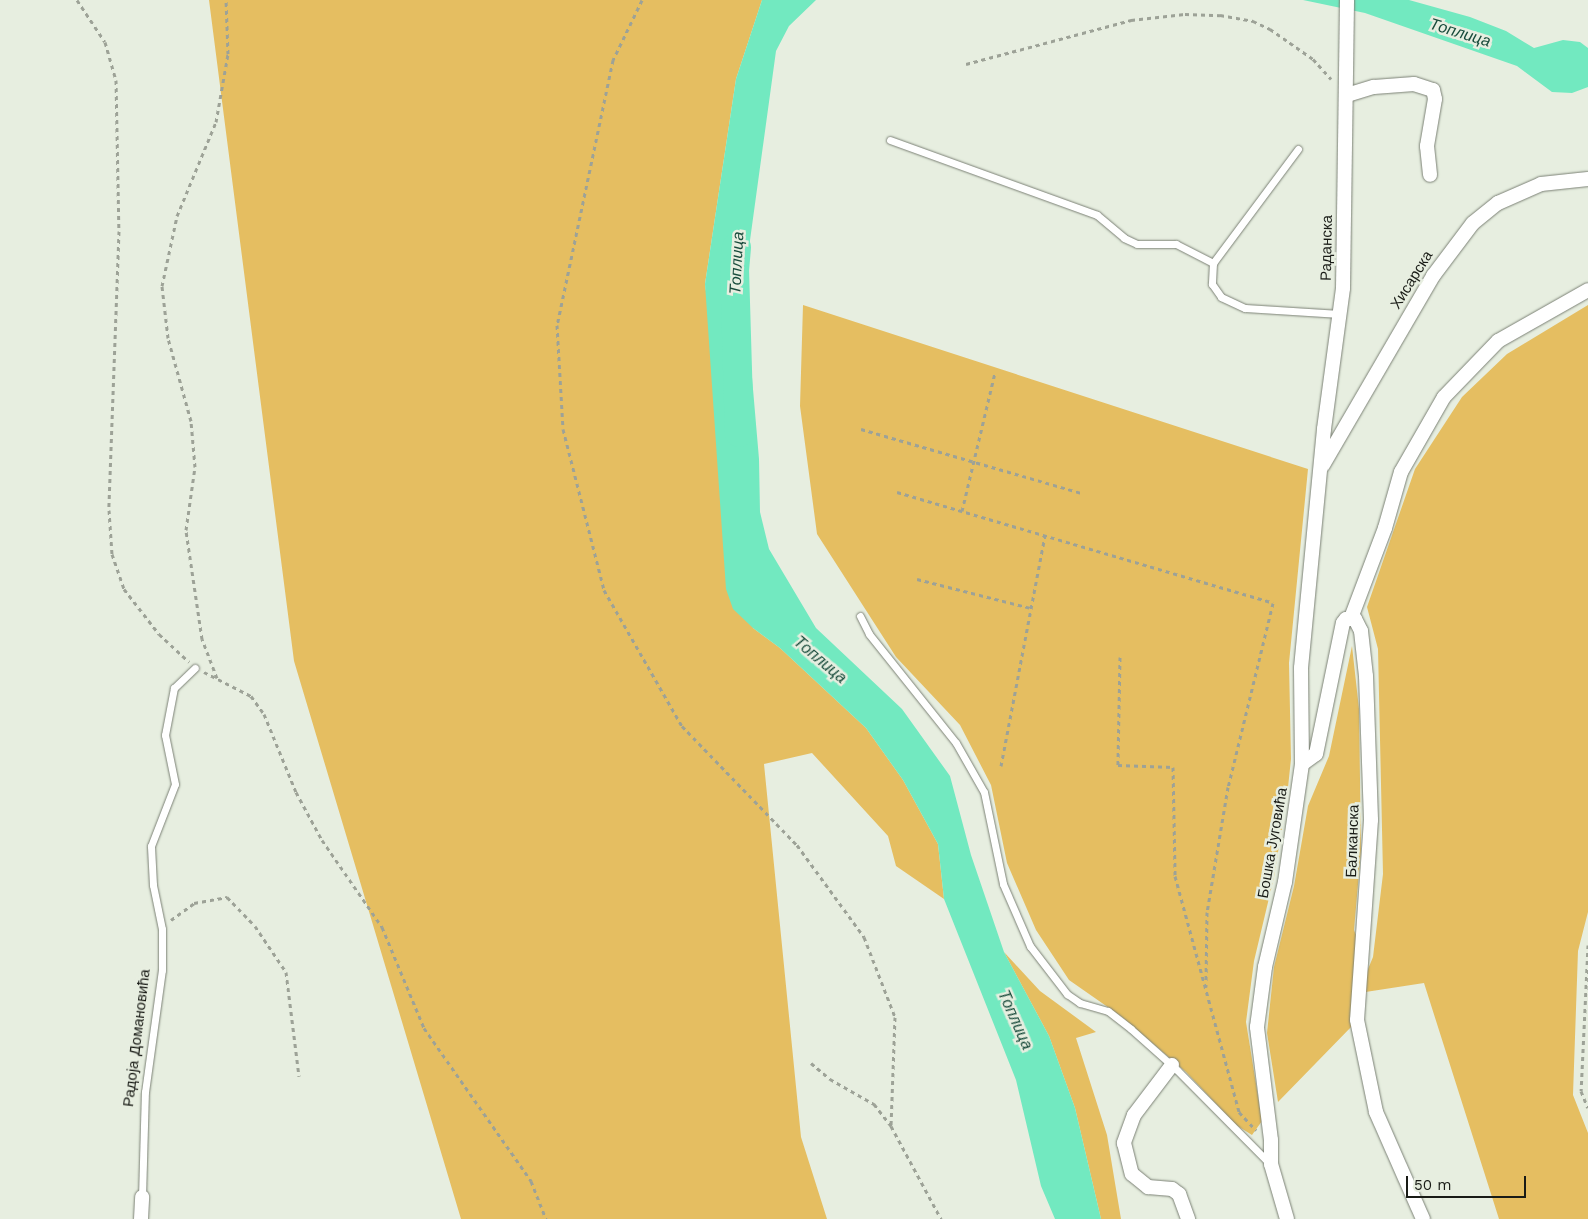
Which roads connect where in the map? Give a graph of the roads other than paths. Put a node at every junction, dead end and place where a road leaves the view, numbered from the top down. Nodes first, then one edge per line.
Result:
1 (1347, 0) edge
2 (1347, 92) junction
3 (890, 140) dead end
4 (1298, 149) dead end
5 (1430, 176) dead end
6 (1588, 180) edge
7 (1214, 263) junction
8 (1588, 290) edge
9 (1340, 314) junction
10 (1322, 468) junction
11 (860, 616) dead end
12 (1351, 618) junction
13 (195, 668) road end
14 (1302, 764) junction
15 (1172, 1065) junction
16 (1271, 1164) junction
17 (142, 1197) joint
18 (141, 1219) edge
19 (1188, 1219) edge
20 (1287, 1219) edge
21 (1423, 1219) edge

1 - 2 street, Раданска
2 - 5 street
2 - 9 street, Раданска
3 - 7 lane
4 - 7 lane
6 - 10 street, Хисарска
7 - 9 lane
8 - 12 street
9 - 10 street, Раданска
10 - 14 street, Бошка Југовића
11 - 15 lane
12 - 14 street
12 - 21 street, Балканска
13 - 17 lane, Радоја Домановића
14 - 16 street, Бошка Југовића
15 - 16 lane
15 - 19 street
16 - 20 street, Бошка Југовића
17 - 18 street, Радоја Домановића

